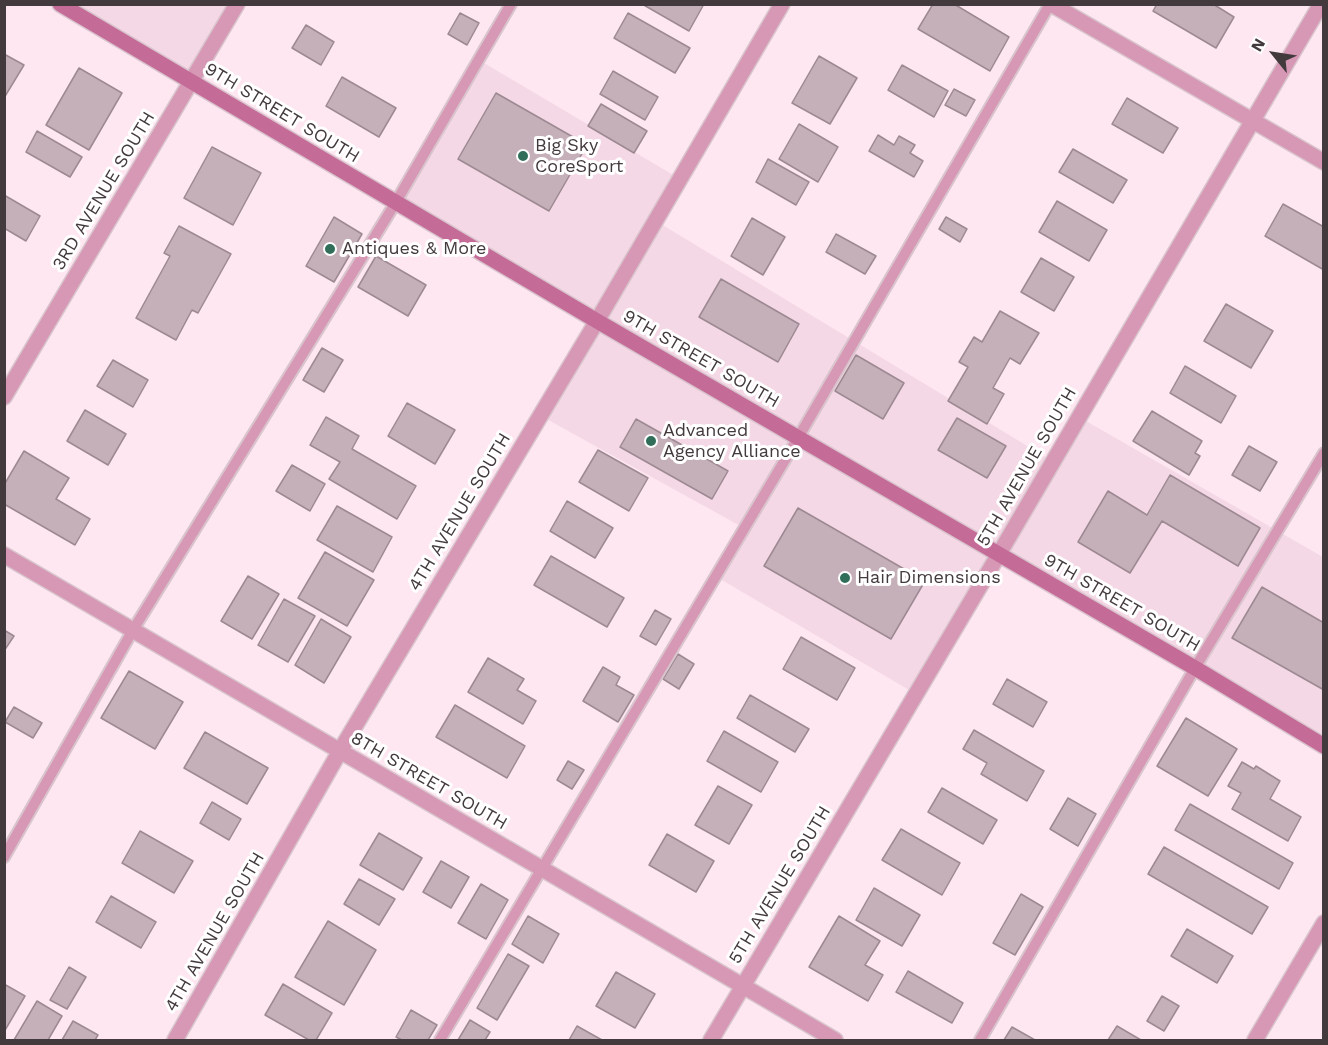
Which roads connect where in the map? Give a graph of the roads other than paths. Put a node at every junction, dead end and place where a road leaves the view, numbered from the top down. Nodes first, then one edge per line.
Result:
1 (60, 4) edge
2 (237, 4) edge
3 (511, 4) edge
4 (782, 4) edge
5 (1050, 4) edge
6 (1321, 4) edge
7 (191, 82) junction
8 (1252, 121) junction
9 (1323, 162) edge
10 (396, 202) junction
11 (597, 321) junction
12 (4, 397) edge
13 (798, 438) junction
14 (1323, 453) edge
15 (999, 554) junction
16 (4, 555) edge
17 (133, 630) junction
18 (1195, 668) junction
19 (1323, 746) edge
20 (340, 752) junction
21 (4, 857) edge
22 (542, 869) junction
23 (1323, 923) edge
24 (743, 986) junction
25 (175, 1041) edge
26 (440, 1041) edge
27 (711, 1041) edge
28 (835, 1041) edge
29 (980, 1041) edge
30 (1255, 1041) edge

1 - 7 main road, 9TH STREET SOUTH
2 - 7 street, 3RD AVENUE SOUTH
3 - 10 lane
4 - 11 street, 4TH AVENUE SOUTH
5 - 8 street
5 - 13 lane
6 - 8 street, 5TH AVENUE SOUTH
7 - 10 main road, 9TH STREET SOUTH
7 - 12 street, 3RD AVENUE SOUTH
8 - 9 street
8 - 15 street, 5TH AVENUE SOUTH
10 - 11 main road, 9TH STREET SOUTH
10 - 17 lane
11 - 13 main road, 9TH STREET SOUTH
11 - 20 street, 4TH AVENUE SOUTH
13 - 15 main road, 9TH STREET SOUTH
13 - 22 lane
14 - 18 lane
15 - 18 main road, 9TH STREET SOUTH
15 - 24 street, 5TH AVENUE SOUTH
16 - 17 street, 8TH STREET SOUTH
17 - 20 street, 8TH STREET SOUTH
17 - 21 lane
18 - 19 main road, 9TH STREET SOUTH
18 - 29 lane
20 - 22 street, 8TH STREET SOUTH
20 - 25 street, 4TH AVENUE SOUTH
22 - 24 street, 8TH STREET SOUTH
22 - 26 lane
23 - 30 street
24 - 27 street, 5TH AVENUE SOUTH
24 - 28 street, 8TH STREET SOUTH

